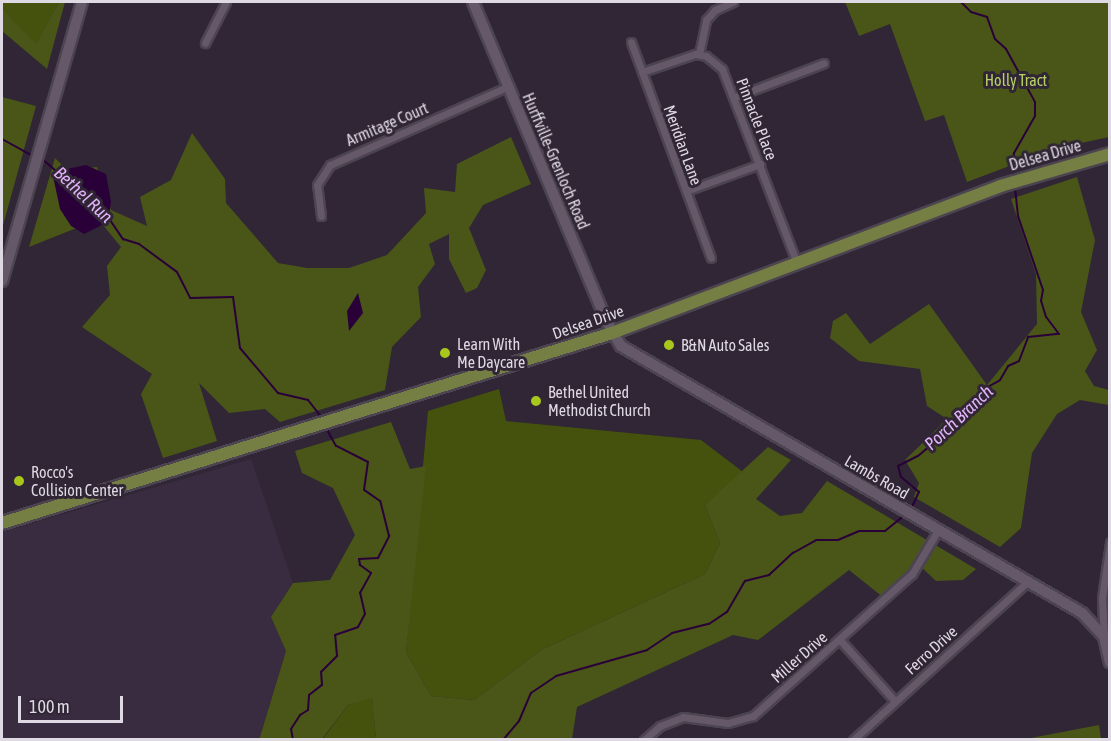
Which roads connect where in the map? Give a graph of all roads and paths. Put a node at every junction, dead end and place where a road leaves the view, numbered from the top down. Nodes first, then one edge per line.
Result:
1 (82, 2) edge
2 (226, 2) edge
3 (473, 2) edge
4 (733, 2) edge
5 (631, 42) dead end
6 (205, 44) dead end
7 (699, 54) junction
8 (824, 63) dead end
9 (642, 72) junction
10 (509, 86) junction
11 (735, 97) junction
12 (1110, 154) edge
13 (760, 164) junction
14 (686, 191) junction
15 (321, 216) dead end
16 (711, 258) dead end
17 (797, 263) junction
18 (2, 281) edge
19 (612, 333) junction
20 (2, 523) edge
21 (938, 530) junction
22 (1110, 543) edge
23 (1027, 582) junction
24 (1104, 637) junction
25 (840, 640) junction
26 (1110, 662) edge
27 (895, 701) junction
28 (644, 740) edge
29 (853, 740) edge

1 - 18 main road
2 - 6 street
3 - 10 main road, Hurffville-Grenloch Road
4 - 7 street
5 - 9 street, Meridian Lane
7 - 9 street
7 - 11 street, Pinnacle Place
8 - 11 street
9 - 14 street, Meridian Lane
10 - 15 street, Armitage Court
10 - 19 main road, Hurffville-Grenloch Road
11 - 13 street, Pinnacle Place
12 - 17 main road, Delsea Drive
13 - 14 street
13 - 17 street, Pinnacle Place
14 - 16 street, Meridian Lane
17 - 19 main road, Delsea Drive
19 - 20 main road, Delsea Drive
19 - 21 main road, Lambs Road
21 - 23 main road, Lambs Road
21 - 25 street, Miller Drive
22 - 24 street
23 - 24 main road, Lambs Road
23 - 27 street, Ferro Drive
24 - 26 main road, Lambs Road
25 - 27 street
25 - 28 street, Miller Drive
27 - 29 street, Ferro Drive

